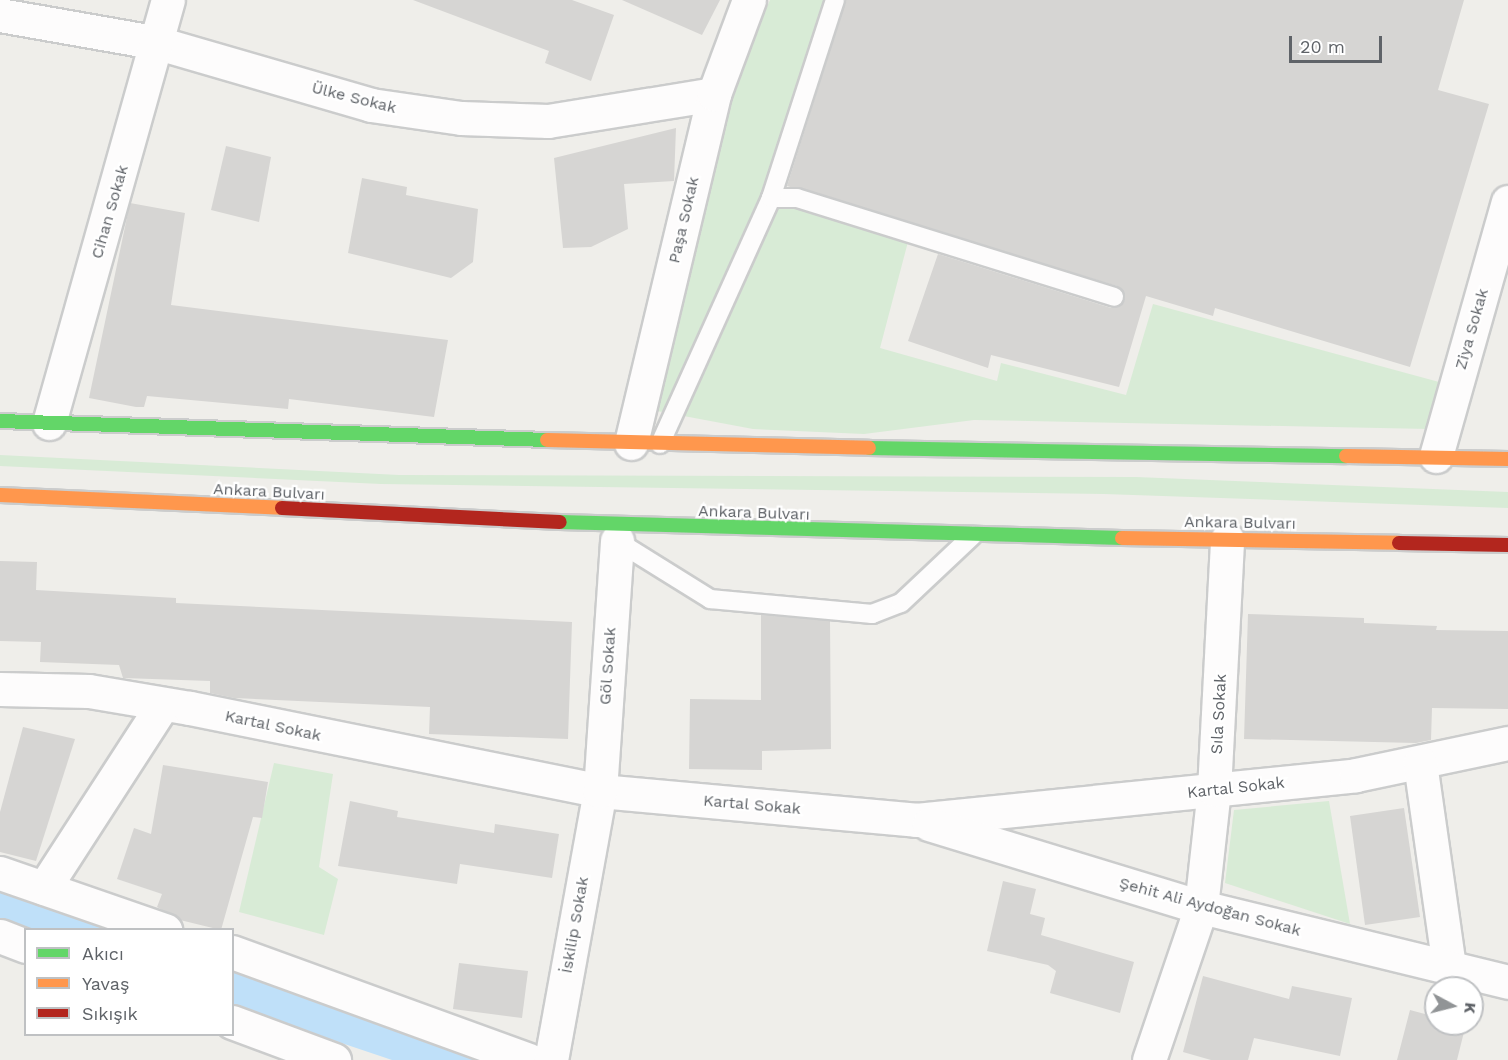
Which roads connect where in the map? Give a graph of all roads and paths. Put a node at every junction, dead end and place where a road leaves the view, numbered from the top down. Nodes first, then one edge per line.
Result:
1 (168, 0) edge
2 (749, 0) edge
3 (835, 0) edge
4 (0, 15) edge
5 (158, 43) junction
6 (714, 94) junction
7 (771, 198) junction
8 (1508, 202) edge
9 (1114, 297) dead end
10 (0, 420) edge
11 (49, 423) junction
12 (646, 443) junction
13 (1436, 456) junction
14 (1508, 459) edge
15 (0, 495) edge
16 (972, 536) junction
17 (1227, 539) junction
18 (617, 541) joint
19 (1508, 545) edge
20 (0, 690) edge
21 (163, 704) junction
22 (1508, 743) edge
23 (1420, 763) junction
24 (1214, 790) junction
25 (600, 791) junction
26 (916, 820) junction
27 (0, 873) edge
28 (44, 888) junction
29 (1201, 907) junction
30 (159, 928) edge
31 (0, 936) edge
32 (24, 945) edge
33 (234, 953) edge
34 (1449, 967) junction
35 (1508, 982) edge
36 (234, 1023) edge
37 (334, 1060) edge
38 (529, 1060) edge
39 (551, 1060) edge
40 (1149, 1060) edge

1 - 5 street, Cihan Sokak
2 - 6 street, Paşa Sokak
3 - 7 lane
4 - 5 street, Ülke Sokak
5 - 6 street, Ülke Sokak
5 - 11 street, Cihan Sokak
6 - 12 street, Paşa Sokak
7 - 9 lane
7 - 12 lane
8 - 13 street, Ziya Sokak
10 - 11 main road
11 - 12 main road
12 - 13 main road
13 - 14 main road
15 - 16 main road, Ankara Bulvarı
16 - 17 main road, Ankara Bulvarı
16 - 18 lane
17 - 19 main road, Ankara Bulvarı
17 - 24 street, Sıla Sokak
18 - 25 street, Göl Sokak
20 - 21 street, Kartal Sokak
21 - 25 street, Kartal Sokak
21 - 28 street
22 - 23 street, Kartal Sokak
23 - 24 street, Kartal Sokak
23 - 34 street
24 - 26 street, Kartal Sokak
24 - 29 street, Sıla Sokak
25 - 26 street, Kartal Sokak
25 - 39 street, İskilip Sokak
26 - 29 street, Şehit Ali Aydoğan Sokak
27 - 28 street
28 - 30 street
29 - 34 street, Şehit Ali Aydoğan Sokak
29 - 40 street, Sıla Sokak
31 - 32 street
33 - 38 street
34 - 35 street, Şehit Ali Aydoğan Sokak
36 - 37 street

